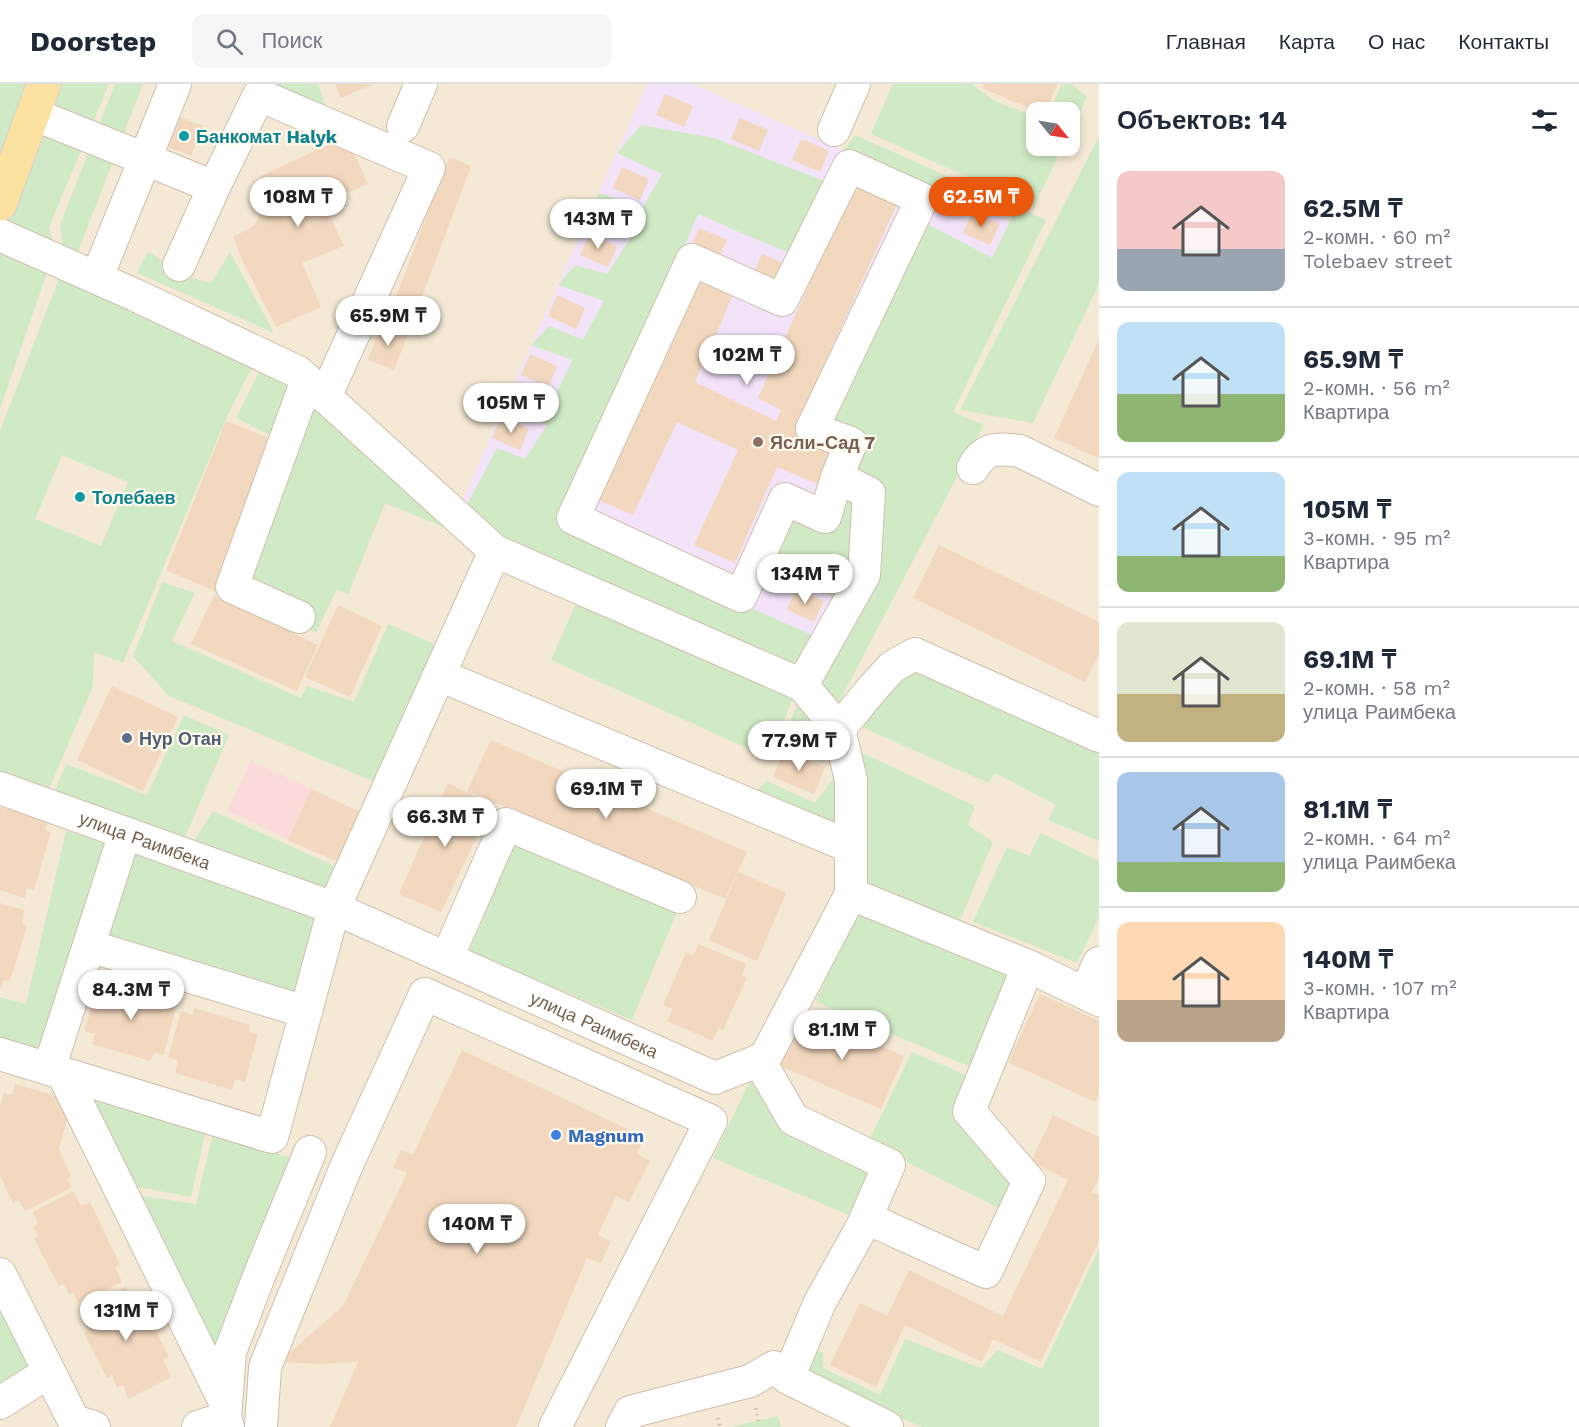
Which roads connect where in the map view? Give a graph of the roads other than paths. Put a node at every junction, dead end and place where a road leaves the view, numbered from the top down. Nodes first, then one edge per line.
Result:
1 (175, 84) edge
2 (421, 84) edge
3 (854, 84) edge
4 (39, 99) edge
5 (403, 126) dead end
6 (834, 130) dead end
7 (146, 159) junction
8 (214, 187) junction
9 (0, 204) edge
10 (0, 235) edge
11 (179, 265) dead end
12 (97, 278) junction
13 (316, 388) junction
14 (973, 468) dead end
15 (837, 477) junction
16 (1099, 490) edge
17 (495, 551) junction
18 (299, 617) dead end
19 (439, 675) junction
20 (802, 685) junction
21 (839, 729) junction
22 (1099, 736) edge
23 (0, 788) edge
24 (125, 833) junction
25 (851, 847) junction
26 (851, 894) junction
27 (680, 897) dead end
28 (334, 908) junction
29 (89, 946) junction
30 (447, 958) junction
31 (1099, 963) edge
32 (1028, 966) junction
33 (1092, 997) edge
34 (306, 1012) junction
35 (0, 1054) edge
36 (759, 1060) junction
37 (56, 1071) junction
38 (272, 1137) junction
39 (310, 1152) junction
40 (346, 1167) junction
41 (866, 1218) junction
42 (0, 1274) edge
43 (49, 1372) junction
44 (788, 1378) junction
45 (0, 1403) edge
46 (219, 1419) edge
47 (866, 1423) edge
48 (94, 1427) edge
49 (261, 1427) edge
50 (555, 1427) edge
51 (622, 1427) edge

1 - 7 street
2 - 5 street
3 - 6 street
4 - 7 street
4 - 9 main road
7 - 8 street
7 - 12 street
8 - 11 street
8 - 13 street
10 - 12 street
12 - 13 street
13 - 17 street
13 - 18 street
14 - 16 street
15 - 15 street
15 - 20 street
17 - 19 street
17 - 20 street
19 - 25 street
19 - 28 street
20 - 21 street
21 - 22 street
21 - 25 street
23 - 24 street, улица Раимбека
24 - 28 street, улица Раимбека
24 - 29 street
25 - 26 street
26 - 32 street
26 - 36 street
27 - 30 street
28 - 30 street, улица Раимбека
28 - 34 street
29 - 34 street
29 - 37 street
30 - 36 street, улица Раимбека
31 - 33 street
32 - 33 street
32 - 41 street
34 - 38 street
35 - 37 street
36 - 41 street
37 - 38 street
37 - 46 street
38 - 39 street
39 - 40 street
39 - 46 street
40 - 49 street
40 - 50 street
41 - 44 street
42 - 43 street
43 - 45 street
43 - 48 street
44 - 47 street
44 - 51 street

